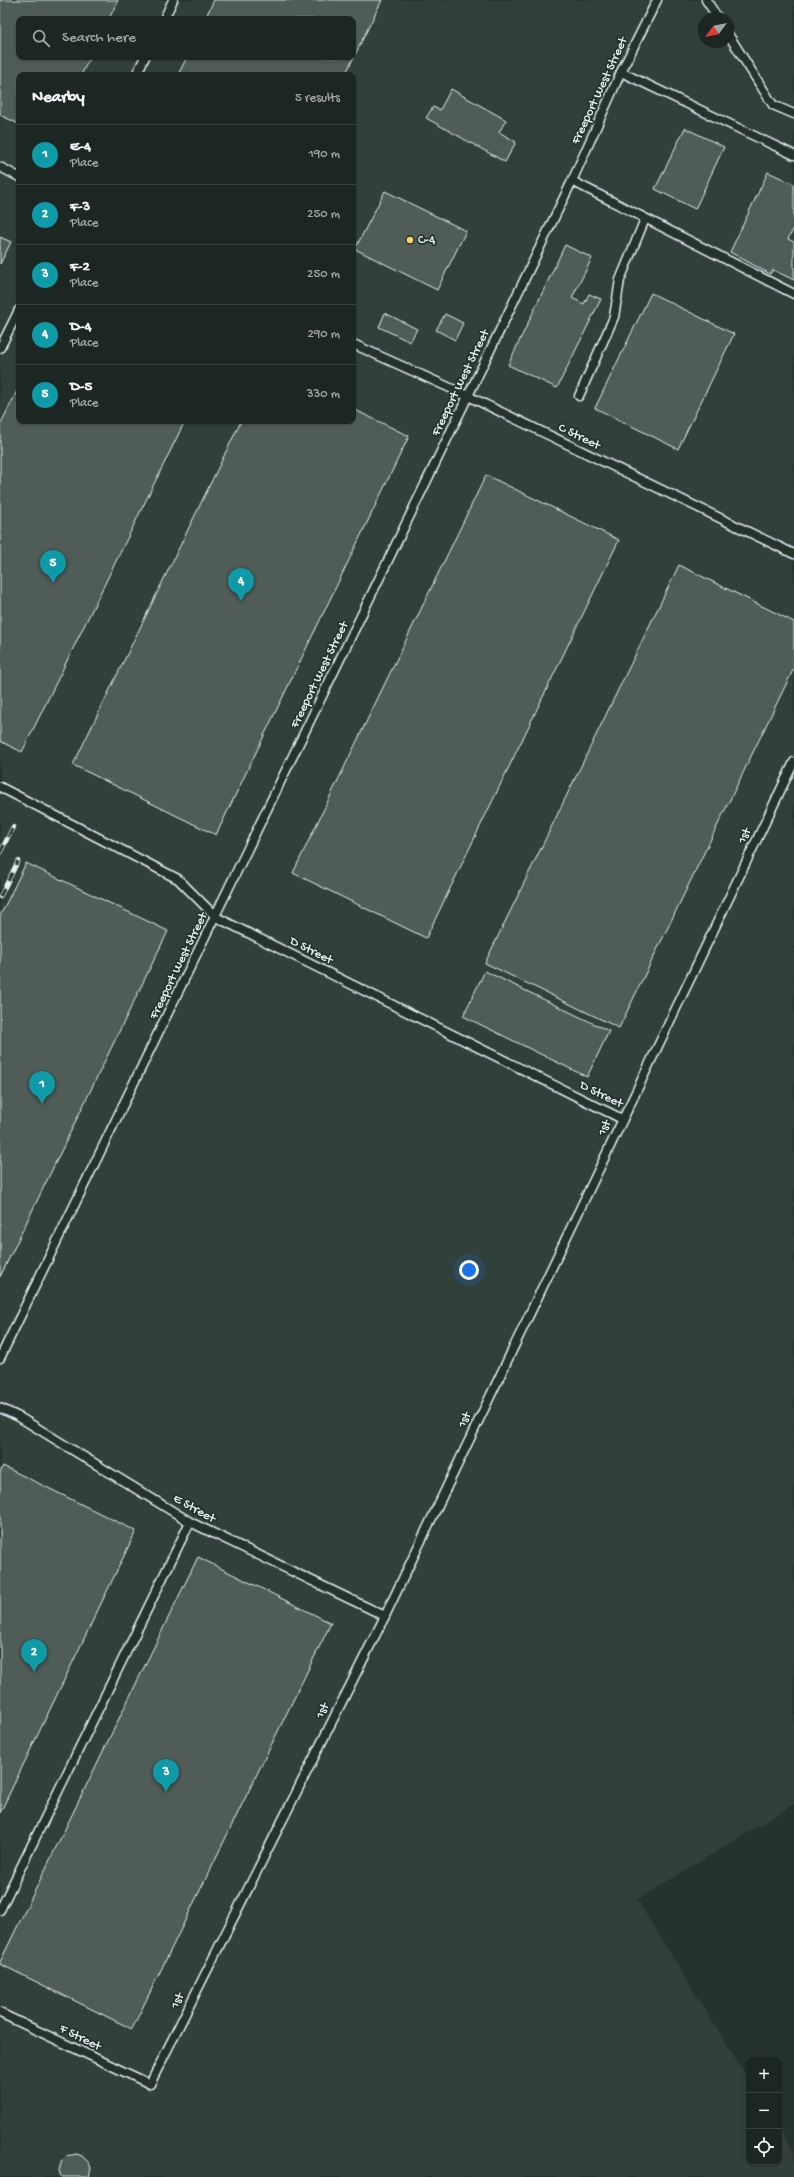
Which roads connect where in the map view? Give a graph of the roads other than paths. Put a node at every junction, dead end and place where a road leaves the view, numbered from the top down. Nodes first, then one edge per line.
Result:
1 (173, 0) edge
2 (657, 0) edge
3 (706, 0) edge
4 (714, 12) edge
5 (165, 16) edge
6 (734, 43) edge
7 (144, 60) edge
8 (138, 72) edge
9 (621, 72) junction
10 (794, 114) edge
11 (794, 155) edge
12 (0, 168) edge
13 (16, 176) edge
14 (572, 181) junction
15 (645, 219) junction
16 (794, 294) edge
17 (16, 316) edge
18 (356, 345) edge
19 (0, 348) edge
20 (468, 396) junction
21 (579, 396) dead end
22 (794, 554) edge
23 (794, 762) edge
24 (0, 788) edge
25 (216, 917) junction
26 (622, 1119) junction
27 (0, 1358) edge
28 (0, 1408) edge
29 (190, 1522) junction
30 (385, 1616) junction
31 (0, 1910) edge
32 (0, 2013) edge
33 (150, 2084) joint

1 - 5 lane
2 - 9 lane, Freeport West Street
3 - 4 lane
6 - 10 lane
7 - 8 lane
9 - 11 lane
9 - 14 lane, Freeport West Street
12 - 13 lane
14 - 15 lane
14 - 20 lane, Freeport West Street
15 - 16 lane
15 - 21 lane
17 - 19 lane
18 - 20 lane, C Street
20 - 22 lane, C Street
20 - 25 lane, Freeport West Street
23 - 26 lane, 1st
24 - 25 lane, D Street
25 - 26 lane, D Street
25 - 27 lane, Freeport West Street
26 - 30 lane, 1st
28 - 29 lane, E Street
29 - 30 lane, E Street
29 - 31 lane
30 - 33 lane, 1st
32 - 33 lane, F Street

